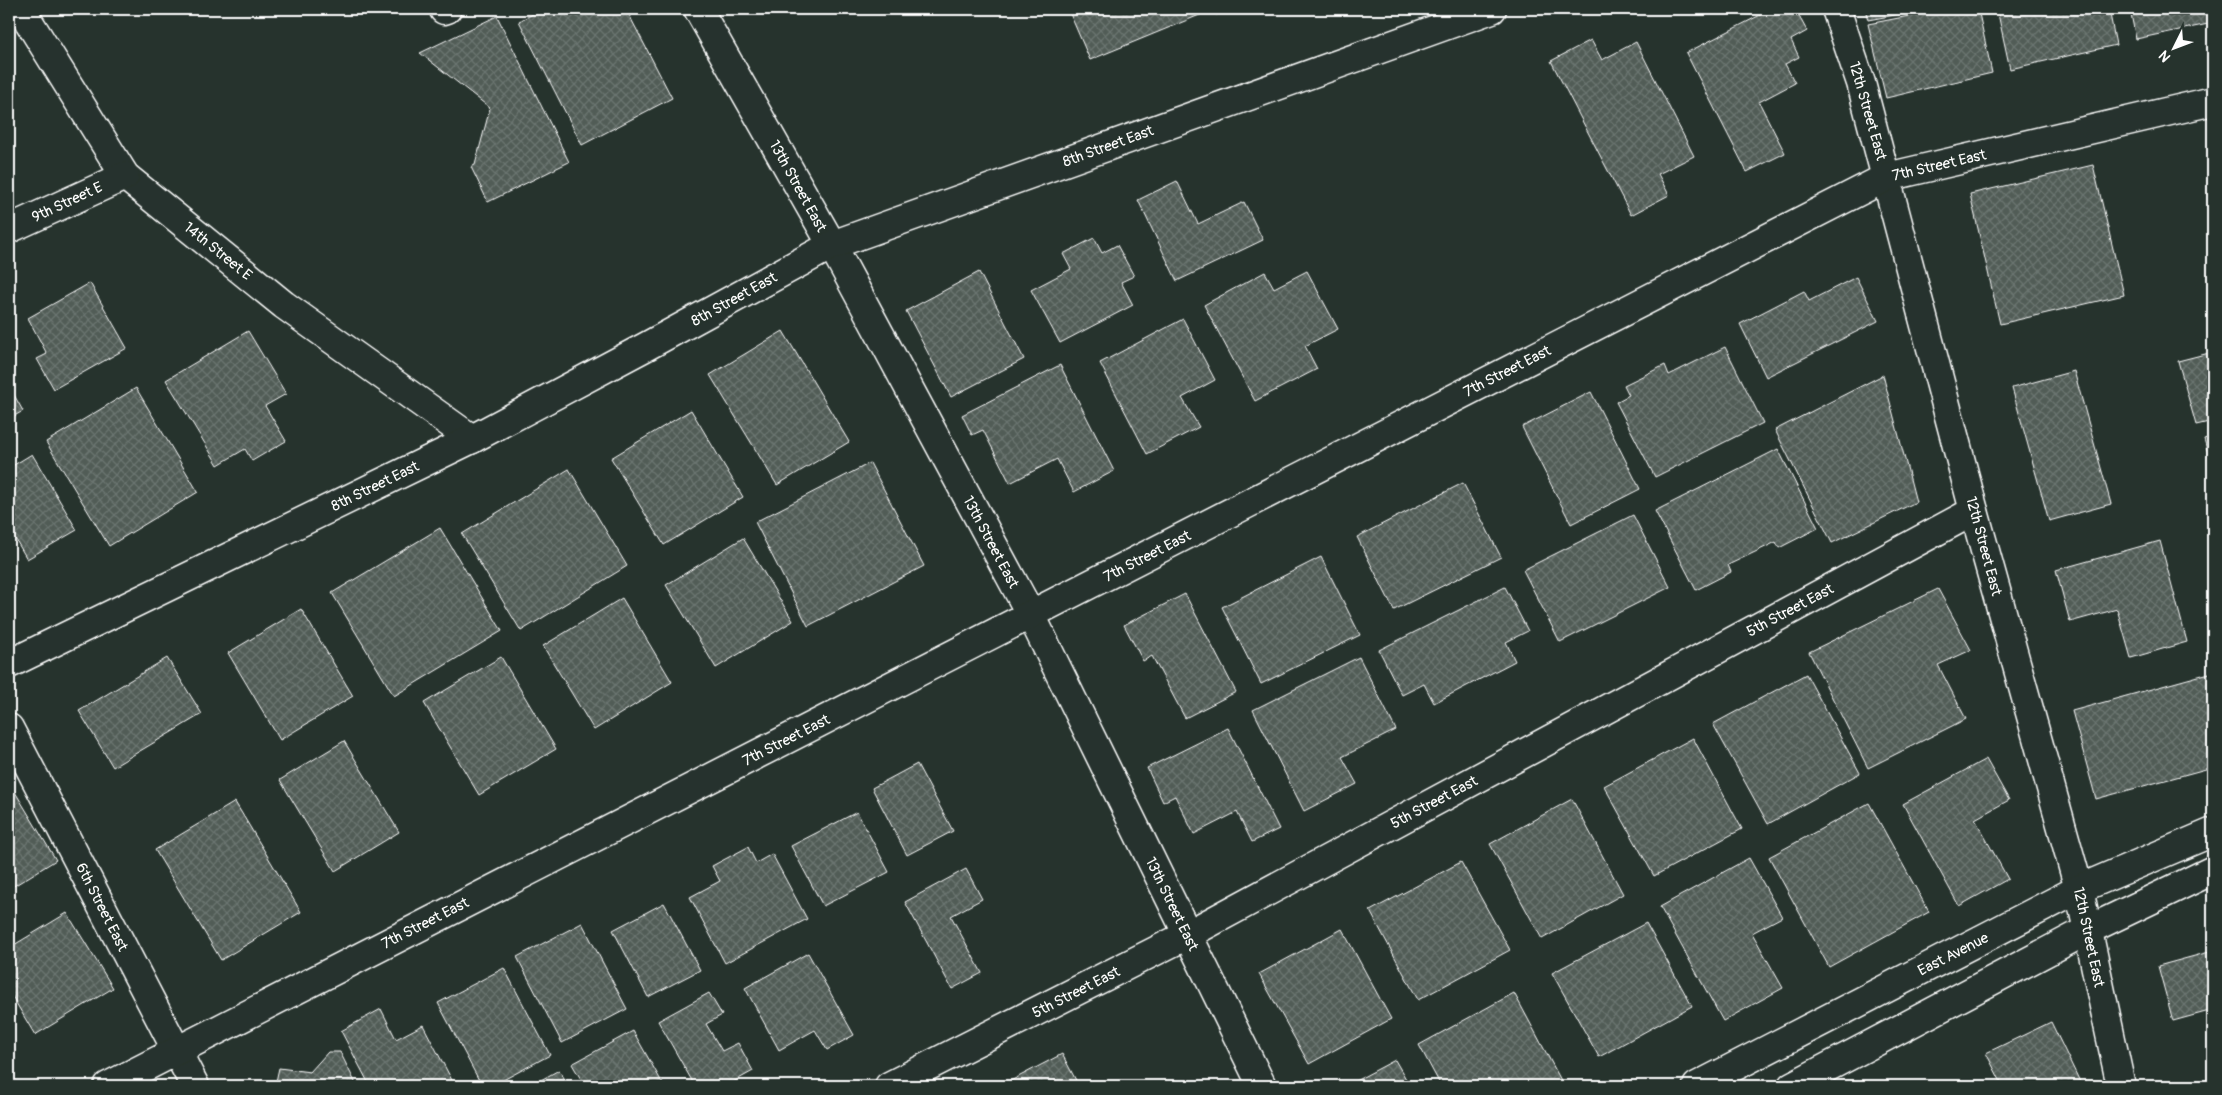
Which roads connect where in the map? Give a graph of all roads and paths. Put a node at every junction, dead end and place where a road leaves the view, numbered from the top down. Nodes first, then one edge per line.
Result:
1 (21, 9) edge
2 (698, 9) edge
3 (1492, 9) edge
4 (1836, 9) edge
5 (2213, 101) edge
6 (125, 176) junction
7 (1887, 177) junction
8 (9, 229) edge
9 (832, 245) junction
10 (472, 439) junction
11 (1974, 511) junction
12 (1031, 616) junction
13 (9, 664) edge
14 (9, 728) edge
15 (2213, 832) edge
16 (2213, 870) edge
17 (2079, 889) junction
18 (2088, 930) junction
19 (1187, 935) junction
20 (176, 1050) junction
21 (108, 1086) edge
22 (195, 1086) edge
23 (889, 1086) edge
24 (1262, 1086) edge
25 (1698, 1086) edge
26 (1792, 1086) edge
27 (2121, 1086) edge

1 - 6 street, 14th Street E
2 - 9 street, 13th Street East
3 - 9 street, 8th Street East
4 - 7 street, 12th Street East
5 - 7 street, 7th Street East
6 - 8 street, 9th Street E
6 - 10 street, 14th Street E
7 - 11 street, 12th Street East
7 - 12 street, 7th Street East
9 - 10 street, 8th Street East
9 - 12 street, 13th Street East
10 - 13 street, 8th Street East
11 - 17 street, 12th Street East
11 - 19 street, 5th Street East
12 - 19 street, 13th Street East
12 - 20 street, 7th Street East
14 - 20 street, 6th Street East
15 - 17 street, East Avenue
16 - 18 street
17 - 18 street, 12th Street East
17 - 25 street, East Avenue
18 - 26 street
18 - 27 street, 12th Street East
19 - 23 street, 5th Street East
19 - 24 street, 13th Street East
20 - 21 street, 7th Street East
20 - 22 street, 6th Street East

